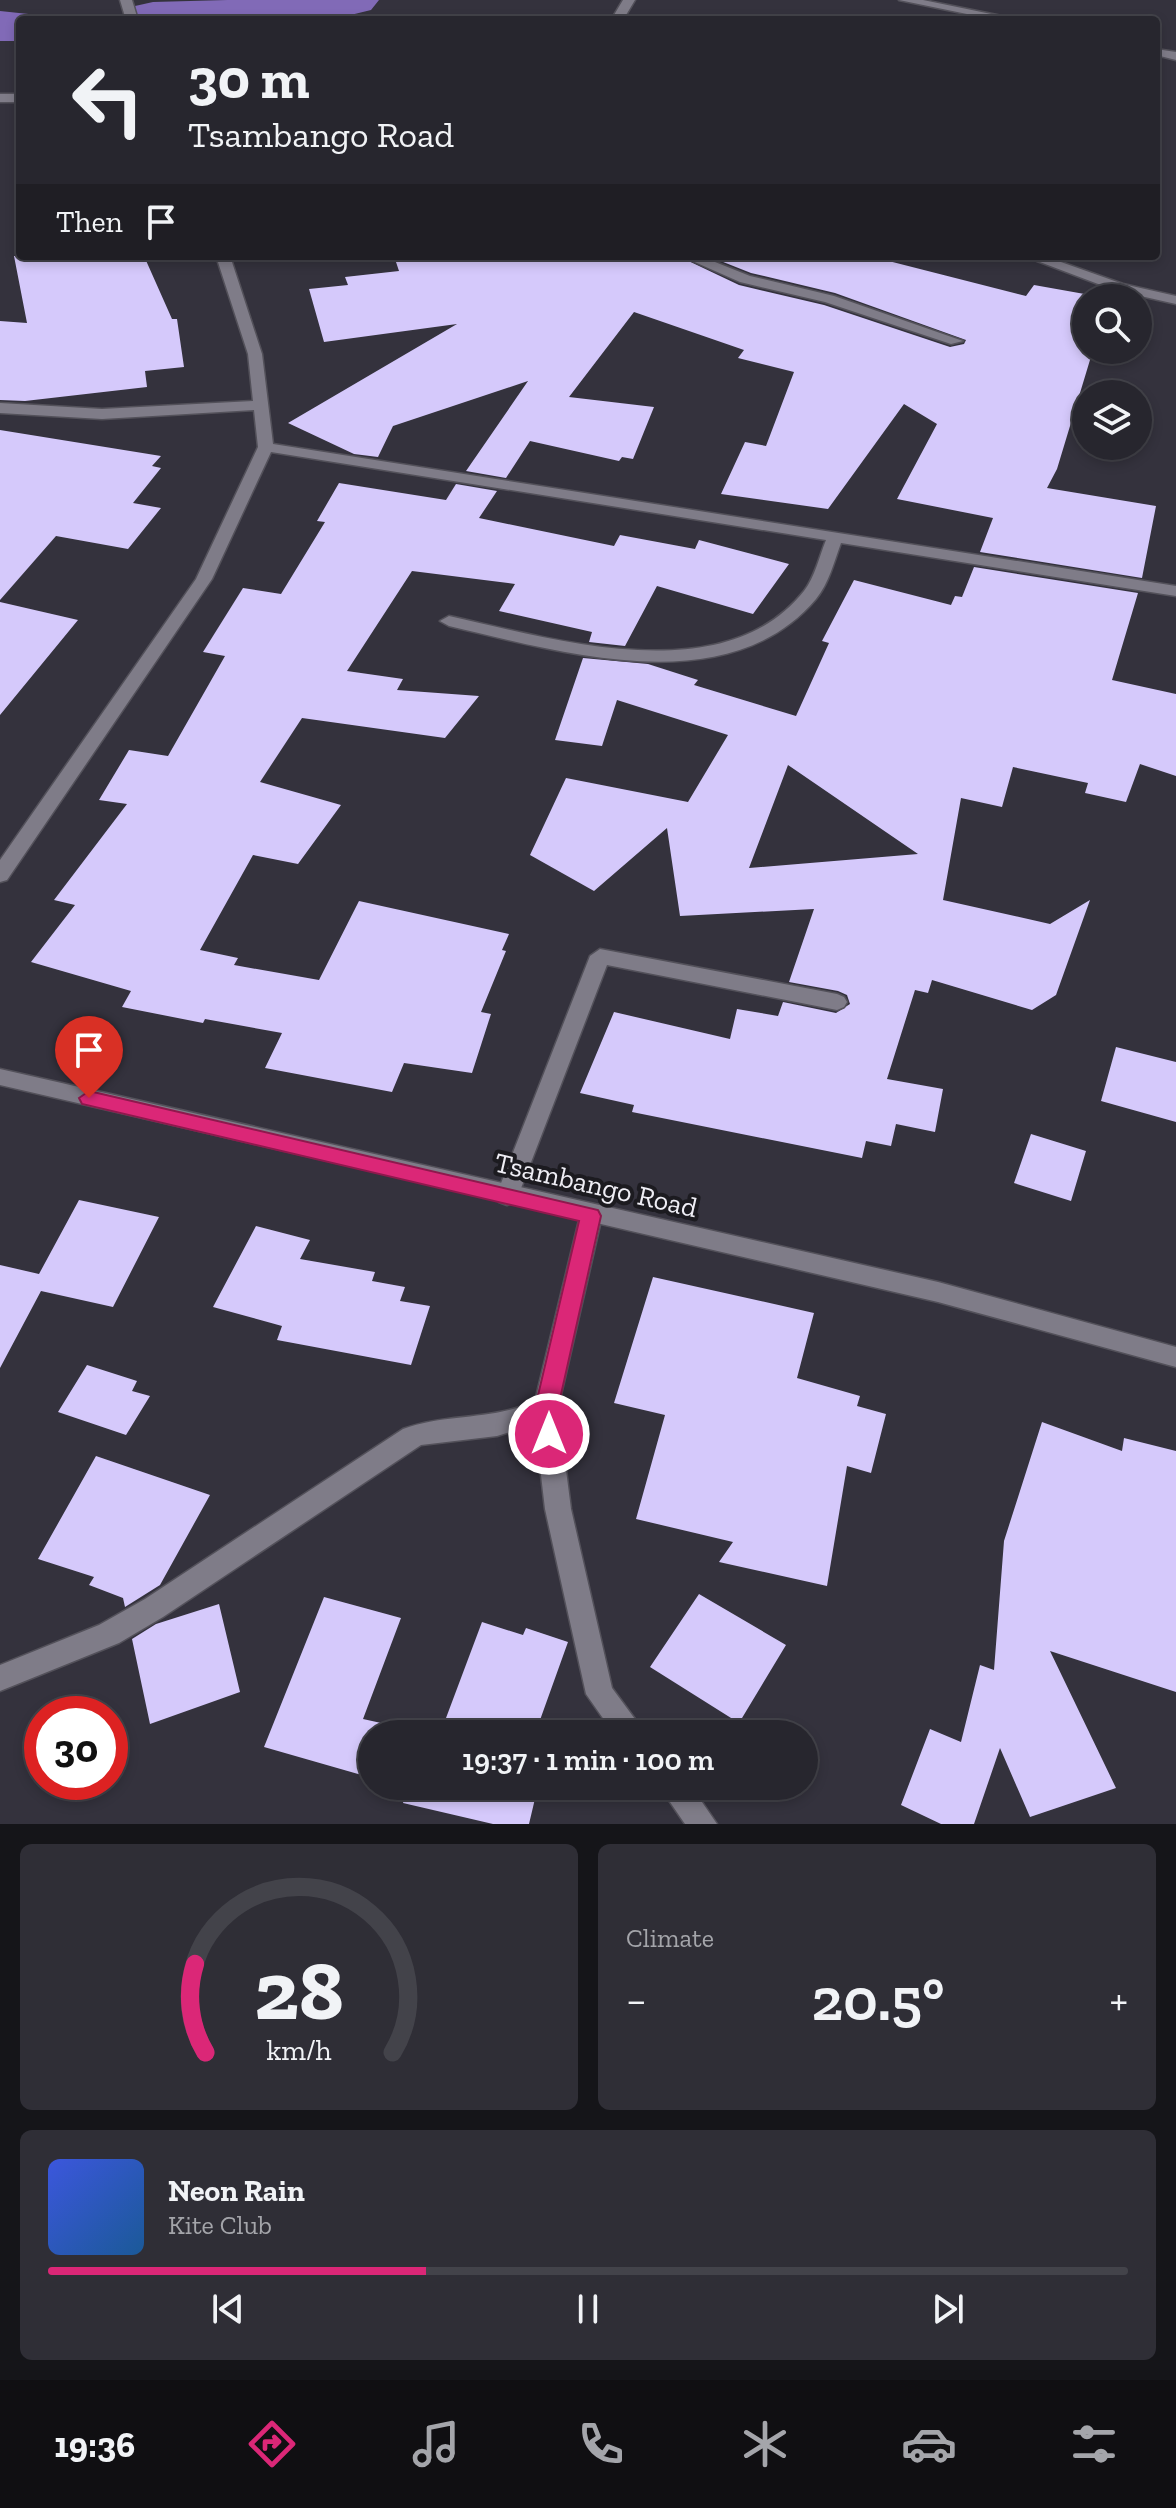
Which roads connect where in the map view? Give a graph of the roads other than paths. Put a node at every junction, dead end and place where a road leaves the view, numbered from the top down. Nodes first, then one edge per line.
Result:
1 (905, 0) edge
2 (993, 16) edge
3 (224, 260) edge
4 (698, 260) edge
5 (1042, 260) edge
6 (1176, 300) edge
7 (956, 341) dead end
8 (261, 405) junction
9 (0, 408) edge
10 (266, 447) junction
11 (834, 540) junction
12 (1176, 591) edge
13 (449, 621) dead end
14 (0, 875) edge
15 (837, 1002) dead end
16 (0, 1077) edge
17 (507, 1196) junction
18 (591, 1216) junction
19 (1176, 1357) edge
20 (546, 1408) junction
21 (0, 1678) edge
22 (621, 1720) edge
23 (684, 1800) edge
24 (703, 1824) edge

1 - 2 street
3 - 8 street
4 - 7 street
5 - 6 street
8 - 9 street
8 - 10 street
10 - 11 street
10 - 14 street
11 - 12 street
11 - 13 street
15 - 17 street
16 - 17 street, Tsambango Road
17 - 18 street, Tsambango Road
18 - 19 street, Tsambango Road
18 - 20 street
20 - 21 street
20 - 22 street
23 - 24 street

